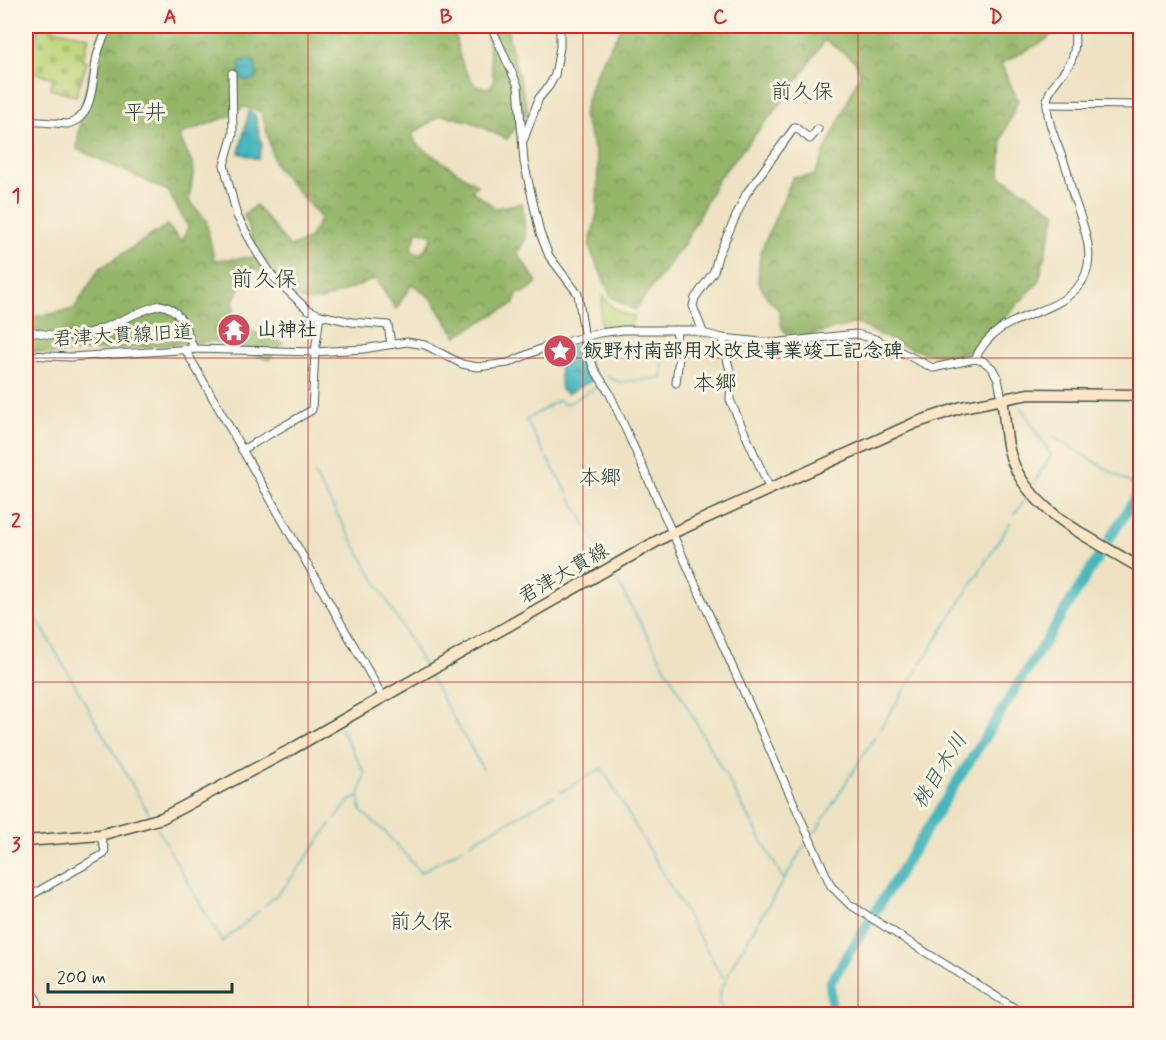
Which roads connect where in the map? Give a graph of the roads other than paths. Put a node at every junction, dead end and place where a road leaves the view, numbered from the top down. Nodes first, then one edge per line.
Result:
1 (110, 26) edge
2 (491, 26) edge
3 (560, 26) edge
4 (1074, 26) edge
5 (232, 73) dead end
6 (1047, 104) junction
7 (1140, 105) edge
8 (26, 121) edge
9 (818, 129) dead end
10 (523, 141) junction
11 (320, 315) junction
12 (26, 330) edge
13 (676, 330) junction
14 (703, 332) junction
15 (584, 337) junction
16 (722, 338) junction
17 (391, 344) junction
18 (194, 348) junction
19 (185, 349) junction
20 (315, 352) junction
21 (26, 356) edge
22 (975, 359) junction
23 (676, 383) dead end
24 (1140, 395) edge
25 (1002, 399) junction
26 (242, 450) junction
27 (770, 489) junction
28 (673, 533) junction
29 (1140, 568) edge
30 (382, 697) junction
31 (100, 835) junction
32 (26, 841) edge
33 (26, 898) edge
34 (26, 986) edge
35 (38, 1014) edge
36 (1024, 1014) edge

1 - 8 street
2 - 10 street
3 - 10 street
4 - 6 street
5 - 11 street
6 - 7 street
6 - 22 street
9 - 14 street
10 - 15 street
11 - 17 street
11 - 20 street
12 - 18 street
13 - 14 street, 君津大貫線旧道
13 - 15 street, 君津大貫線旧道
13 - 23 street
14 - 16 street, 君津大貫線旧道
15 - 17 street, 君津大貫線旧道
15 - 28 street
16 - 22 street, 君津大貫線旧道
16 - 27 street
17 - 20 street, 君津大貫線旧道
18 - 19 street, 君津大貫線旧道
18 - 20 street, 君津大貫線旧道
19 - 21 street, 君津大貫線旧道
19 - 26 street
20 - 26 street
22 - 25 street
24 - 25 main road, 君津大貫線
25 - 27 main road, 君津大貫線
25 - 29 main road
26 - 30 street
27 - 28 main road, 君津大貫線
28 - 30 main road, 君津大貫線
28 - 36 street
30 - 31 main road, 君津大貫線
31 - 32 main road, 君津大貫線
31 - 33 street
34 - 35 street

